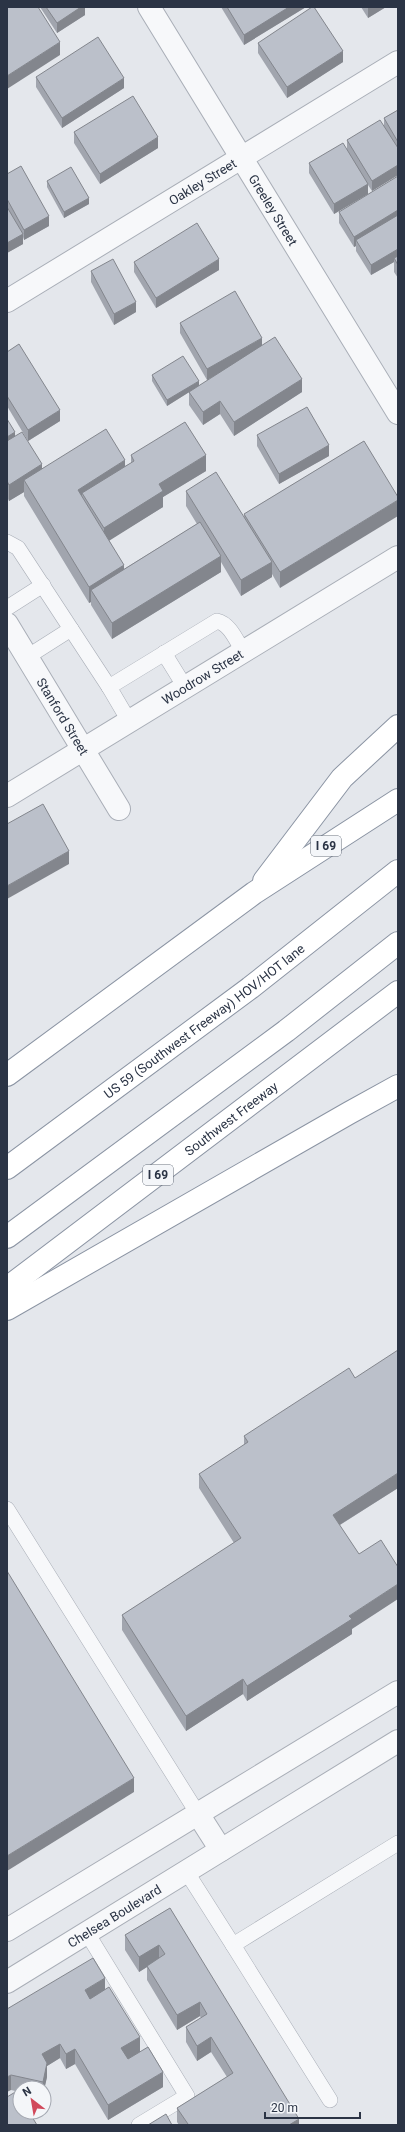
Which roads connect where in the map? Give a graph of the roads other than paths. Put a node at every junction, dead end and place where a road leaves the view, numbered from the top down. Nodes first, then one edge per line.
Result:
1 (149, 7) edge
2 (398, 62) edge
3 (241, 156) junction
4 (7, 301) edge
5 (398, 413) edge
6 (7, 542) edge
7 (398, 557) edge
8 (43, 585) junction
9 (7, 608) edge
10 (7, 624) edge
11 (71, 629) junction
12 (243, 651) junction
13 (164, 653) junction
14 (27, 657) junction
15 (109, 687) junction
16 (185, 687) junction
17 (129, 721) junction
18 (398, 726) edge
19 (83, 749) junction
20 (7, 796) edge
21 (398, 800) edge
22 (119, 809) dead end
23 (398, 871) edge
24 (254, 893) junction
25 (398, 943) edge
26 (398, 992) edge
27 (7, 1075) edge
28 (398, 1086) edge
29 (7, 1168) edge
30 (7, 1237) edge
31 (7, 1288) edge
32 (7, 1309) edge
33 (7, 1509) edge
34 (398, 1692) edge
35 (398, 1741) edge
36 (198, 1814) junction
37 (398, 1843) edge
38 (221, 1850) junction
39 (186, 1872) junction
40 (7, 1930) edge
41 (87, 1933) junction
42 (233, 1945) junction
43 (7, 1982) edge
44 (330, 2100) dead end
45 (139, 2125) edge

1 - 3 street, Greeley Street
2 - 3 street, Oakley Street
3 - 4 street, Oakley Street
3 - 5 street, Greeley Street
6 - 8 lane
7 - 12 street, Woodrow Street
8 - 9 lane
8 - 11 lane
10 - 14 street, Stanford Street
11 - 14 lane
11 - 15 lane
12 - 13 lane
12 - 16 street, Woodrow Street
13 - 15 lane
13 - 16 lane
14 - 19 street, Stanford Street
15 - 17 lane
16 - 17 street, Woodrow Street
17 - 19 street, Woodrow Street
18 - 24 highway
19 - 20 street, Woodrow Street
19 - 22 street, Stanford Street
21 - 24 highway, I 69
23 - 29 highway, US 59 (Southwest Freeway) HOV/HOT lane
24 - 27 highway, I 69
25 - 30 highway
26 - 31 highway, Southwest Freeway / I 69
28 - 32 highway
33 - 36 lane
34 - 36 street
35 - 38 street, Chelsea Boulevard
36 - 38 street
36 - 40 street
37 - 42 lane
38 - 39 street, Chelsea Boulevard
39 - 41 street, Chelsea Boulevard
39 - 42 lane
41 - 43 street, Chelsea Boulevard
41 - 45 lane
42 - 44 lane

